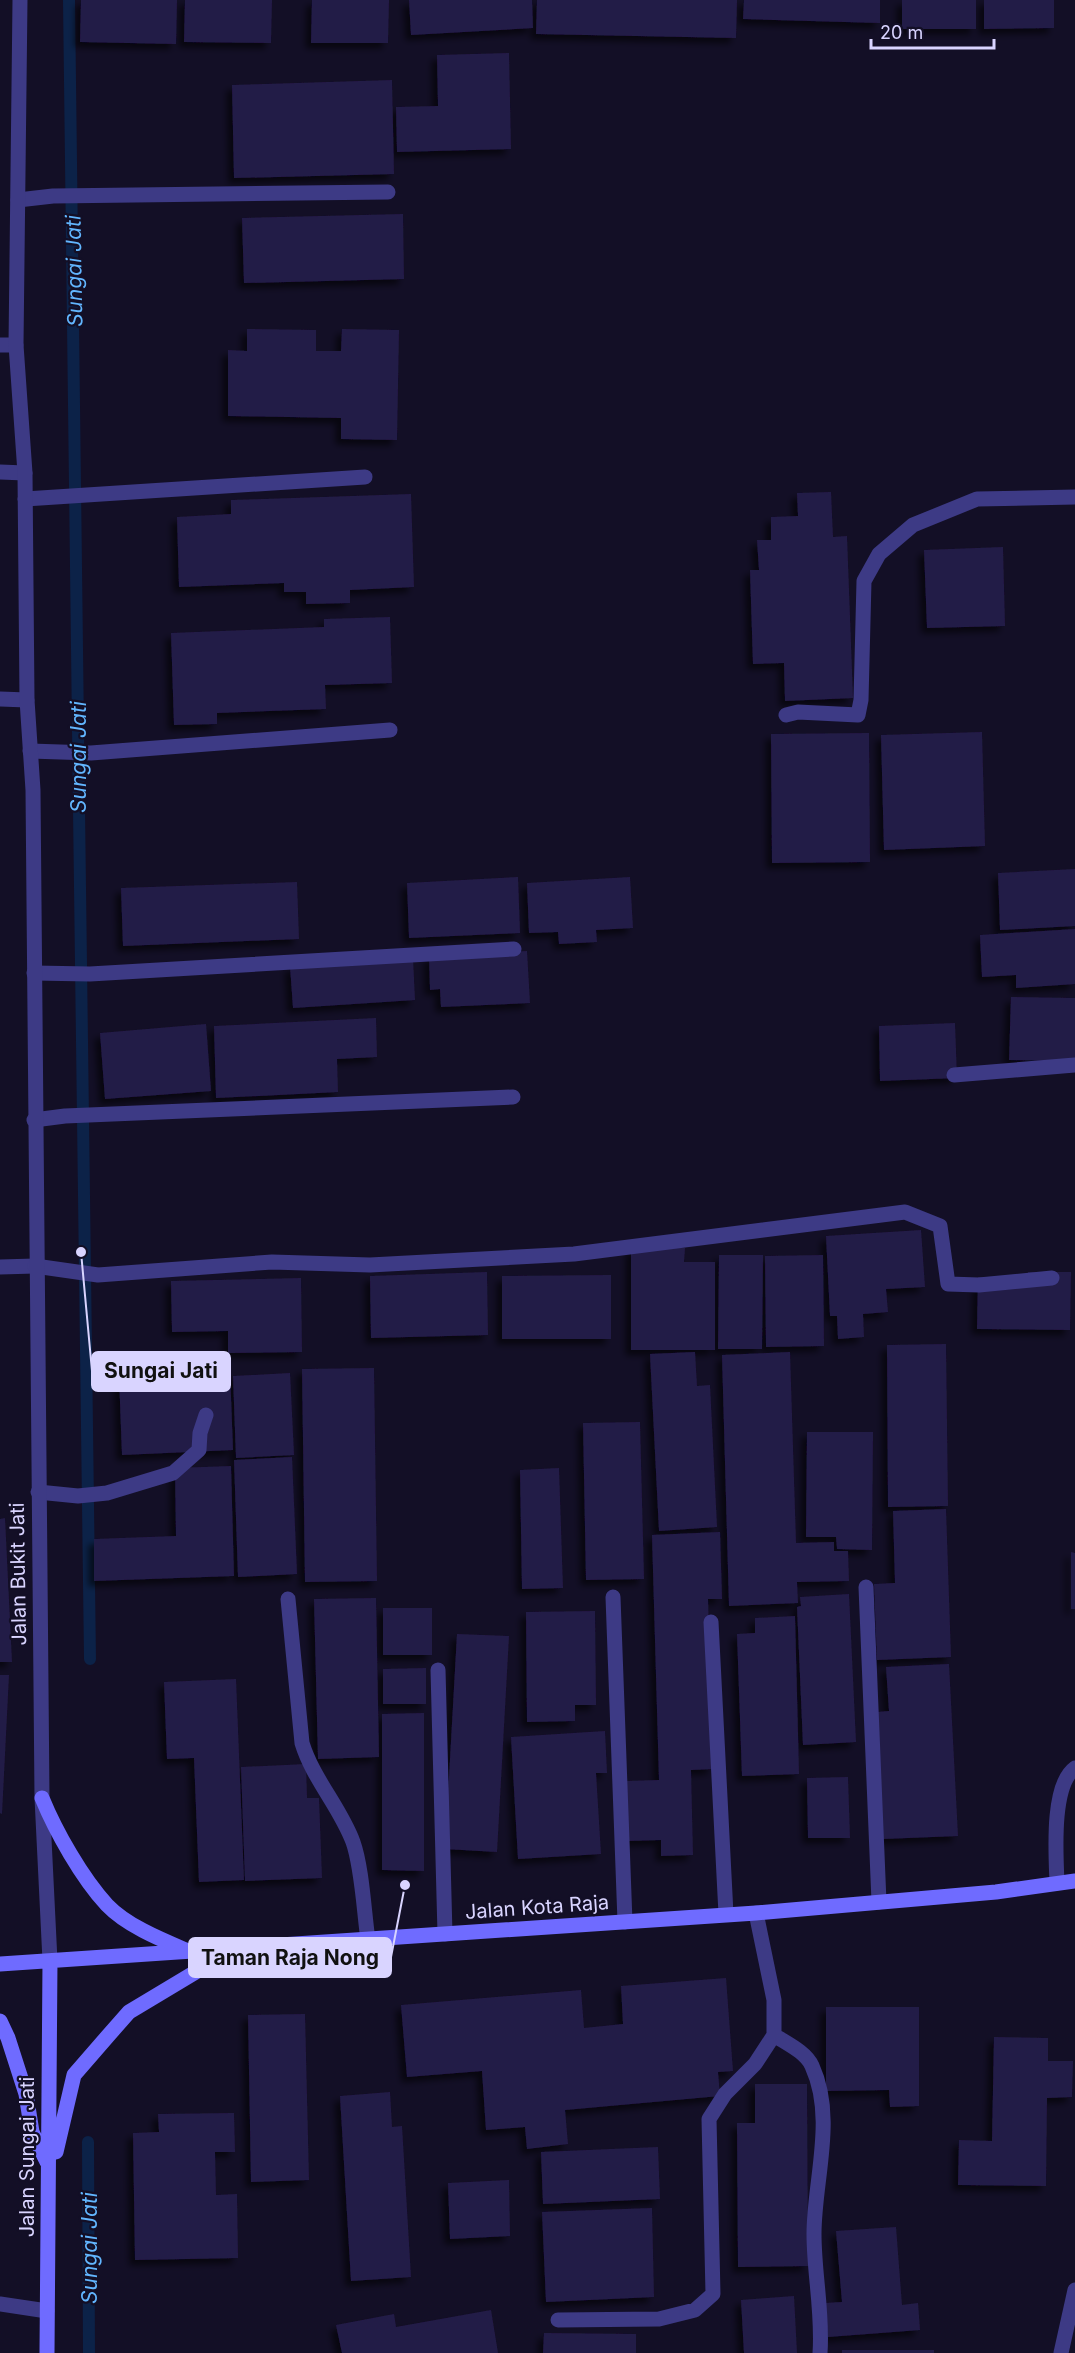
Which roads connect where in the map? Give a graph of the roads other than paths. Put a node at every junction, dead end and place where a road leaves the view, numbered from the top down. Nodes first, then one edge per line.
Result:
1 (20, 0) edge
2 (388, 192) dead end
3 (18, 200) junction
4 (0, 345) edge
5 (16, 345) junction
6 (0, 472) edge
7 (25, 473) junction
8 (364, 477) dead end
9 (1075, 497) edge
10 (26, 499) junction
11 (0, 699) edge
12 (27, 700) junction
13 (786, 715) dead end
14 (390, 730) dead end
15 (30, 751) junction
16 (514, 949) dead end
17 (33, 973) junction
18 (1075, 1065) edge
19 (954, 1075) dead end
20 (513, 1097) dead end
21 (34, 1119) junction
22 (35, 1266) junction
23 (0, 1267) edge
24 (1052, 1278) dead end
25 (206, 1415) dead end
26 (38, 1492) junction
27 (866, 1587) dead end
28 (613, 1597) dead end
29 (288, 1599) dead end
30 (711, 1622) dead end
31 (438, 1670) dead end
32 (1075, 1768) edge
33 (42, 1798) junction
34 (1075, 1881) edge
35 (1057, 1883) junction
36 (879, 1902) junction
37 (756, 1912) junction
38 (726, 1914) junction
39 (625, 1922) junction
40 (445, 1934) junction
41 (368, 1940) junction
42 (234, 1949) junction
43 (190, 1952) junction
44 (50, 1961) junction
45 (0, 1964) edge
46 (0, 2021) edge
47 (774, 2035) junction
48 (48, 2165) junction
49 (48, 2196) junction
50 (1075, 2290) edge
51 (0, 2304) edge
52 (47, 2311) junction
53 (558, 2320) dead end
54 (47, 2353) edge
55 (820, 2353) edge
56 (1061, 2353) edge

1 - 3 street, Jalan Bukit Jati
2 - 3 street
3 - 5 street, Jalan Bukit Jati
4 - 5 street
5 - 7 street, Jalan Bukit Jati
6 - 7 street
7 - 10 street, Jalan Bukit Jati
8 - 10 street
9 - 13 street
10 - 12 street, Jalan Bukit Jati
11 - 12 street
12 - 15 street, Jalan Bukit Jati
14 - 15 street
15 - 17 street, Jalan Bukit Jati
16 - 17 street
17 - 21 street, Jalan Bukit Jati
18 - 19 street
20 - 21 street
21 - 22 street, Jalan Bukit Jati
22 - 23 street
22 - 24 street
22 - 26 street, Jalan Bukit Jati
25 - 26 street
26 - 33 street, Jalan Bukit Jati
27 - 36 street
28 - 39 street
29 - 41 street
30 - 38 street
31 - 40 street
32 - 35 street
33 - 43 main road
33 - 44 street, Jalan Bukit Jati
34 - 35 main road, Jalan Kota Raja
35 - 36 main road, Jalan Kota Raja
36 - 37 main road, Jalan Kota Raja
37 - 38 main road, Jalan Kota Raja
37 - 47 street
38 - 39 main road, Jalan Kota Raja
39 - 40 main road, Jalan Kota Raja
40 - 41 main road, Jalan Kota Raja
41 - 42 main road, Jalan Kota Raja
42 - 43 main road, Jalan Kota Raja
42 - 49 main road
43 - 44 main road, Jalan Kota Raja
44 - 45 main road, Jalan Kota Raja
44 - 48 main road, Jalan Sungai Jati
46 - 48 main road
47 - 53 street
47 - 55 street
48 - 49 main road, Jalan Sungai Jati
49 - 52 main road, Jalan Sungai Jati
50 - 56 street
51 - 52 street
52 - 54 main road, Jalan Sungai Jati

